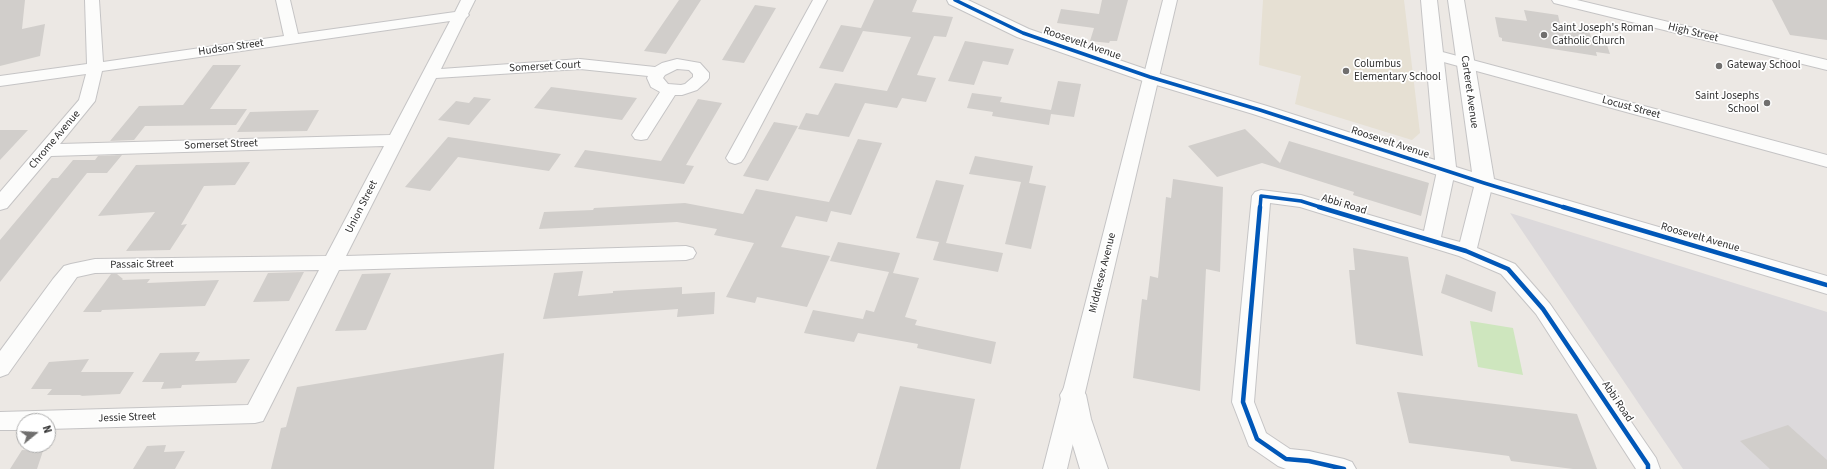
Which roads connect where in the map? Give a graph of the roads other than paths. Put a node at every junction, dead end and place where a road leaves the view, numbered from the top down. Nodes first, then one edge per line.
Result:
1 (92, 0) edge
2 (283, 0) edge
3 (820, 0) edge
4 (955, 0) edge
5 (1170, 0) edge
6 (1429, 0) edge
7 (1456, 0) edge
8 (1559, 0) edge
9 (468, 4) edge
10 (292, 39) junction
11 (1435, 55) junction
12 (1465, 63) junction
13 (1827, 65) edge
14 (94, 68) junction
15 (658, 72) junction
16 (431, 74) junction
17 (1150, 77) junction
18 (0, 82) edge
19 (670, 90) junction
20 (641, 135) dead end
21 (396, 140) junction
22 (46, 150) junction
23 (735, 158) dead end
24 (1827, 161) edge
25 (1446, 171) junction
26 (1484, 183) junction
27 (0, 204) edge
28 (1431, 241) junction
29 (1466, 251) junction
30 (686, 253) dead end
31 (334, 263) junction
32 (1827, 284) edge
33 (0, 368) edge
34 (1073, 395) junction
35 (255, 414) joint
36 (0, 421) edge
37 (1055, 469) edge
38 (1094, 469) edge
39 (1344, 469) edge
40 (1648, 469) edge

1 - 14 street, Chrome Avenue
2 - 10 street
3 - 23 street
4 - 17 street, Roosevelt Avenue
5 - 17 street, Middlesex Avenue
6 - 11 street
7 - 12 street, Carteret Avenue
8 - 13 street, High Street
9 - 10 street, Hudson Street
9 - 16 street, Union Street
10 - 14 street, Hudson Street
11 - 12 street, Locust Street
11 - 25 street
12 - 24 street, Locust Street
12 - 26 street, Carteret Avenue
14 - 18 street, Hudson Street
14 - 22 street, Chrome Avenue
15 - 16 street, Somerset Court
15 - 19 street
15 - 19 street
16 - 21 street, Union Street
17 - 25 street, Roosevelt Avenue
17 - 34 street, Middlesex Avenue
19 - 20 street
21 - 22 street, Somerset Street
21 - 31 street, Union Street
22 - 27 street, Chrome Avenue
25 - 26 street, Roosevelt Avenue
25 - 28 street
26 - 29 street
26 - 32 street, Roosevelt Avenue
28 - 29 street, Abbi Road
28 - 39 street, Abbi Road
29 - 40 street, Abbi Road
30 - 31 street, Passaic Street
31 - 33 street, Passaic Street
31 - 35 street, Union Street
34 - 37 street, Middlesex Avenue
34 - 38 street
35 - 36 street, Jessie Street

